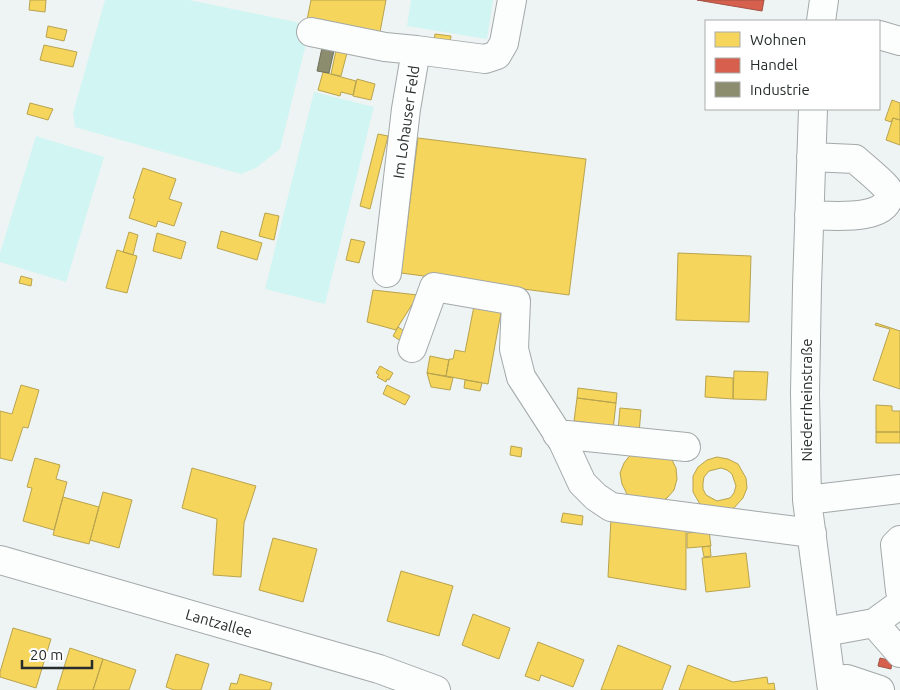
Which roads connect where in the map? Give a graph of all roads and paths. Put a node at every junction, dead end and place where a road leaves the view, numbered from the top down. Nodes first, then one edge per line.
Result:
1 (512, 0) edge
2 (824, 0) edge
3 (821, 20) edge
4 (311, 32) dead end
5 (880, 35) edge
6 (900, 41) edge
7 (416, 50) junction
8 (814, 110) edge
9 (811, 157) junction
10 (809, 215) junction
11 (387, 272) dead end
12 (412, 348) dead end
13 (556, 434) junction
14 (686, 447) dead end
15 (900, 488) edge
16 (807, 500) junction
17 (812, 533) junction
18 (900, 540) edge
19 (0, 560) edge
20 (900, 591) edge
21 (900, 604) edge
22 (874, 624) junction
23 (824, 632) junction
24 (900, 653) edge
25 (831, 685) edge
26 (436, 690) edge
27 (880, 690) edge

1 - 7 street, Im Lohauser Feld
2 - 3 street
4 - 7 street
5 - 6 street
7 - 11 street, Im Lohauser Feld
8 - 9 street, Niederrheinstraße
9 - 10 street, Niederrheinstraße
9 - 10 street
10 - 16 street, Niederrheinstraße
12 - 13 street
13 - 14 street
13 - 17 street
15 - 16 street
16 - 17 street, Niederrheinstraße
17 - 23 street, Niederrheinstraße
18 - 20 street
19 - 26 street, Lantzallee
21 - 22 street
22 - 23 street
22 - 24 street
23 - 25 street, Niederrheinstraße
25 - 27 street

